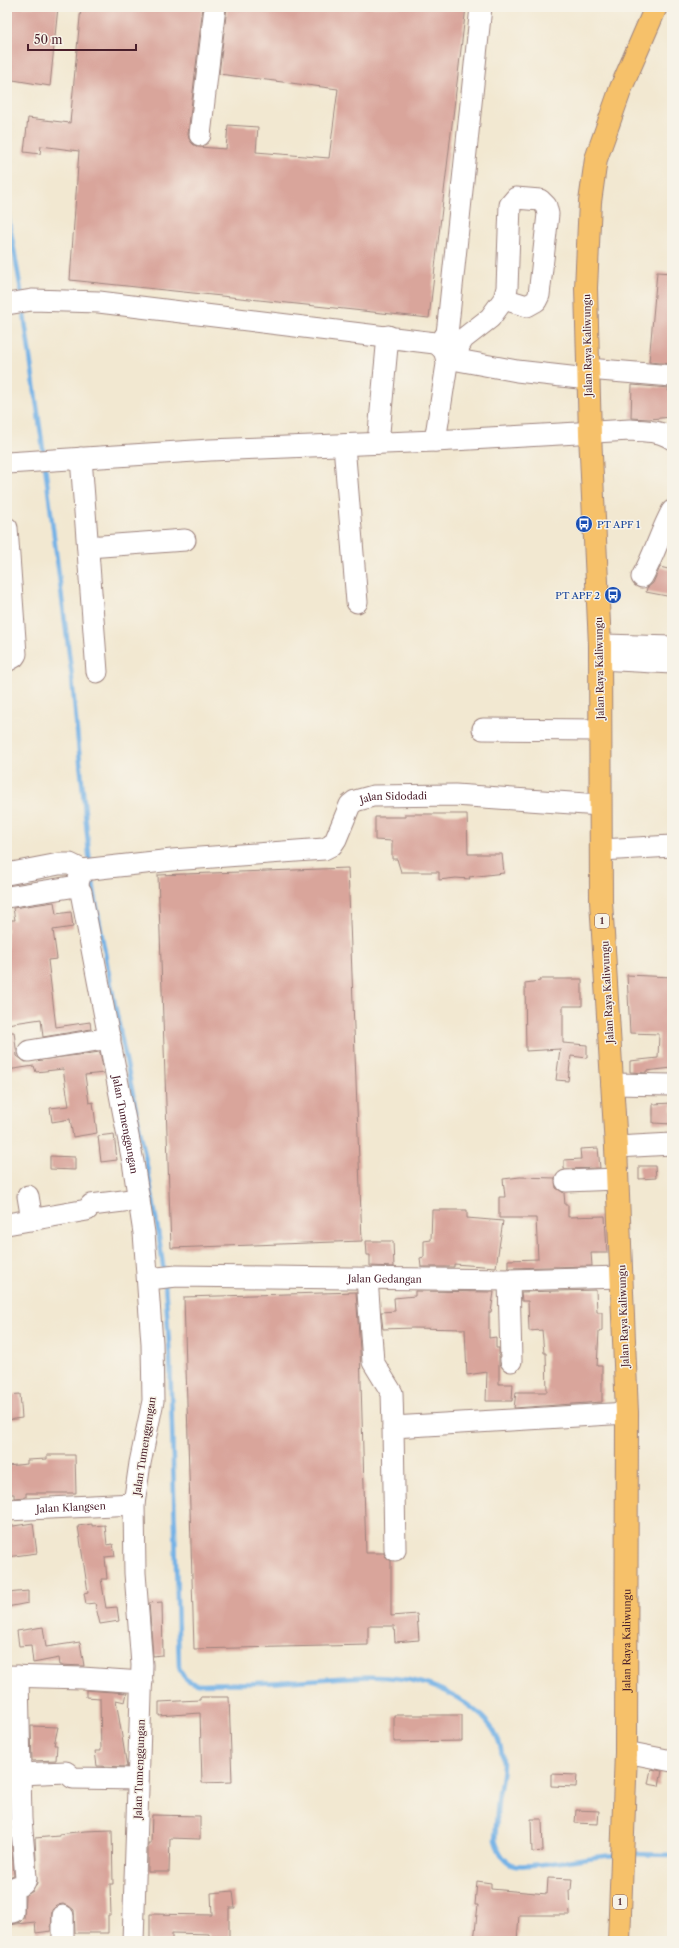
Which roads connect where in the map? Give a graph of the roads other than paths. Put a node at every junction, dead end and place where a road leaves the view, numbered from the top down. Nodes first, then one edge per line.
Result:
1 (215, 7) edge
2 (481, 7) edge
3 (656, 7) edge
4 (200, 135) dead end
5 (504, 298) junction
6 (7, 304) edge
7 (388, 336) junction
8 (448, 354) junction
9 (588, 374) junction
10 (672, 376) edge
11 (590, 434) junction
12 (672, 439) edge
13 (436, 441) junction
14 (378, 443) junction
15 (344, 444) junction
16 (81, 458) junction
17 (7, 463) edge
18 (672, 511) edge
19 (7, 528) edge
20 (184, 540) dead end
21 (88, 547) junction
22 (642, 577) dead end
23 (357, 602) dead end
24 (672, 647) edge
25 (600, 652) junction
26 (7, 661) edge
27 (672, 663) edge
28 (97, 672) dead end
29 (483, 728) dead end
30 (600, 730) junction
31 (600, 805) junction
32 (672, 846) edge
33 (601, 850) junction
34 (7, 874) edge
35 (85, 874) junction
36 (7, 897) edge
37 (110, 1038) junction
38 (29, 1051) dead end
39 (612, 1084) junction
40 (672, 1085) edge
41 (672, 1144) edge
42 (616, 1147) junction
43 (617, 1179) junction
44 (566, 1181) dead end
45 (28, 1196) dead end
46 (139, 1199) junction
47 (32, 1220) junction
48 (7, 1224) edge
49 (621, 1277) junction
50 (152, 1278) junction
51 (367, 1278) junction
52 (510, 1280) junction
53 (511, 1361) dead end
54 (627, 1413) junction
55 (394, 1426) junction
56 (134, 1504) junction
57 (7, 1510) edge
58 (395, 1550) dead end
59 (12, 1676) edge
60 (142, 1682) junction
61 (626, 1752) junction
62 (672, 1761) edge
63 (20, 1774) junction
64 (138, 1779) junction
65 (7, 1913) edge
66 (63, 1916) dead end
67 (63, 1941) edge
68 (133, 1941) edge
69 (619, 1941) edge

1 - 4 street
2 - 8 street
3 - 9 main road, Jalan Raya Kaliwungu / 1
5 - 5 street
5 - 8 street
6 - 7 street
7 - 8 street
7 - 14 street
8 - 9 street
8 - 13 street
9 - 10 street
9 - 11 main road, Jalan Raya Kaliwungu / 1
11 - 12 street
11 - 13 street
11 - 25 main road, Jalan Raya Kaliwungu / 1
13 - 14 street
14 - 15 street
15 - 16 street
15 - 23 street
16 - 17 street
16 - 21 street
18 - 22 street
19 - 26 street
20 - 21 street
21 - 28 street
24 - 25 street
25 - 27 street
25 - 30 main road, Jalan Raya Kaliwungu / 1
29 - 30 street
30 - 31 main road, Jalan Raya Kaliwungu / 1
31 - 33 main road, Jalan Raya Kaliwungu / 1
31 - 35 street, Jalan Sidodadi
32 - 33 street
33 - 39 main road, Jalan Raya Kaliwungu / 1
34 - 35 street
35 - 36 street, Jalan Sidodadi
35 - 37 street, Jalan Tumenggungan
37 - 38 street
37 - 46 street, Jalan Tumenggungan
39 - 40 street
39 - 42 main road, Jalan Raya Kaliwungu / 1
41 - 42 street
42 - 43 main road, Jalan Raya Kaliwungu / 1
43 - 44 street
43 - 49 main road, Jalan Raya Kaliwungu / 1
45 - 47 street
46 - 47 street
46 - 50 street, Jalan Tumenggungan
47 - 48 street
49 - 52 street, Jalan Gedangan
49 - 54 main road, Jalan Raya Kaliwungu / 1
50 - 51 street, Jalan Gedangan
50 - 56 street, Jalan Tumenggungan
51 - 52 street, Jalan Gedangan
51 - 55 street
52 - 53 street
54 - 55 street
54 - 61 main road, Jalan Raya Kaliwungu / 1
55 - 58 street
56 - 57 street, Jalan Klangsen
56 - 60 street, Jalan Tumenggungan
59 - 60 street
59 - 63 street
60 - 64 street, Jalan Tumenggungan
61 - 62 street
61 - 69 main road, Jalan Raya Kaliwungu / 1
63 - 64 street
63 - 65 street
64 - 68 street, Jalan Tumenggungan
66 - 67 street

